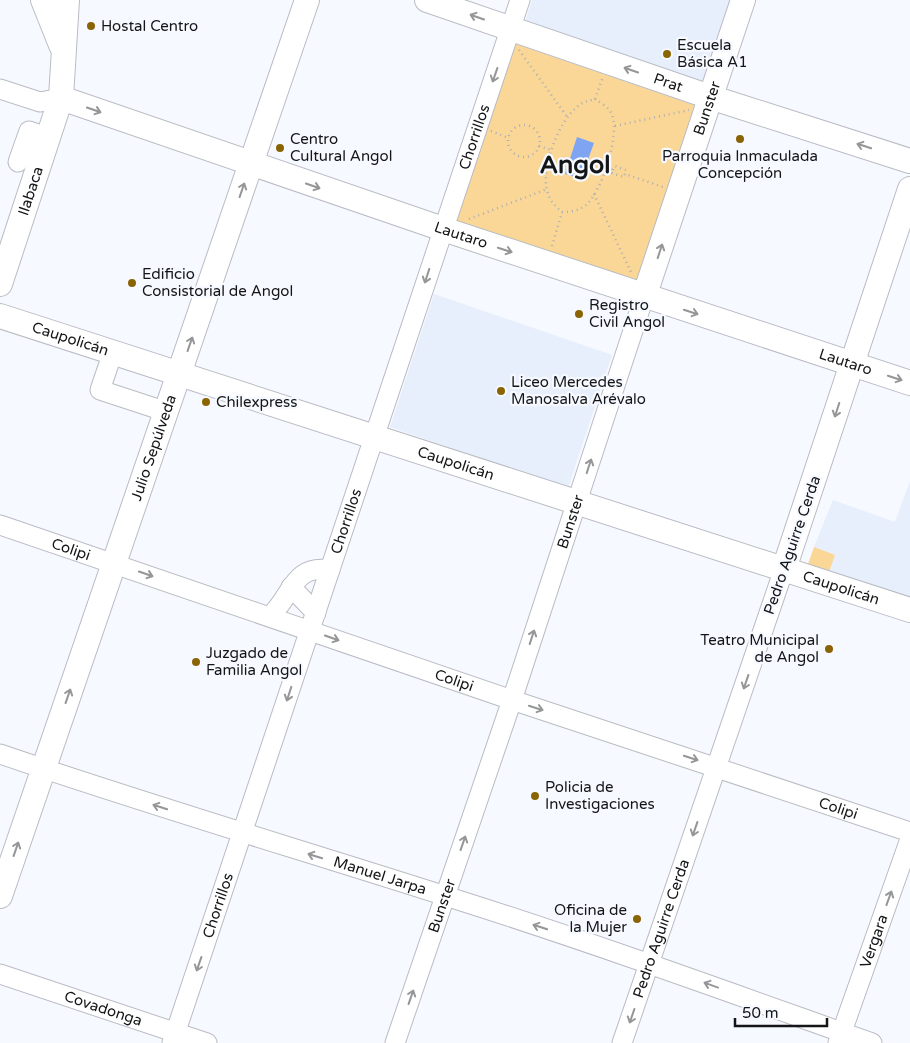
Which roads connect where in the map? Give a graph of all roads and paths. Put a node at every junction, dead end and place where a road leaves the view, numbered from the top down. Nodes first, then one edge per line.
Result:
1 (43, 0) edge
2 (67, 0) edge
3 (307, 0) edge
4 (427, 0) edge
5 (520, 0) edge
6 (743, 0) edge
7 (514, 39) junction
8 (63, 49) junction
9 (608, 62) junction
10 (0, 89) edge
11 (61, 98) junction
12 (595, 100) junction
13 (702, 103) junction
14 (568, 118) junction
15 (615, 126) junction
16 (49, 138) junction
17 (539, 146) junction
18 (552, 150) junction
19 (910, 161) edge
20 (18, 162) dead end
21 (251, 165) junction
22 (606, 168) junction
23 (613, 170) junction
24 (625, 174) junction
25 (546, 188) junction
26 (910, 189) edge
27 (679, 192) junction
28 (594, 194) junction
29 (562, 212) junction
30 (452, 226) junction
31 (547, 264) junction
32 (0, 284) edge
33 (640, 289) junction
34 (0, 316) edge
35 (113, 352) junction
36 (852, 364) junction
37 (179, 374) junction
38 (910, 383) edge
39 (166, 412) junction
40 (374, 437) junction
41 (577, 502) junction
42 (0, 525) edge
43 (115, 564) junction
44 (784, 569) junction
45 (330, 570) junction
46 (291, 587) junction
47 (910, 610) edge
48 (270, 616) junction
49 (307, 623) junction
50 (512, 700) junction
51 (0, 754) edge
52 (716, 766) junction
53 (43, 769) junction
54 (910, 832) edge
55 (244, 834) junction
56 (910, 839) edge
57 (0, 896) edge
58 (445, 896) junction
59 (650, 964) junction
60 (0, 974) edge
61 (174, 1038) edge
62 (839, 1038) edge
63 (207, 1043) edge
64 (395, 1043) edge
65 (622, 1043) edge
66 (872, 1043) edge

1 - 8 main road
2 - 8 main road
3 - 21 main road, Julio Sepúlveda
7 -> 4 main road, Prat
5 - 7 street, Chorrillos
6 - 13 main road, Bunster
7 - 9 main road, Prat
7 - 14 path
7 -> 30 street, Chorrillos
8 - 11 main road
9 - 12 path
13 -> 9 main road, Prat
10 - 11 street
11 - 16 main road, Ilabaca
11 -> 21 main road, Lautaro
12 - 14 path
12 - 15 path
13 - 15 path
19 -> 13 main road, Prat
13 - 27 main road, Bunster
14 - 18 path
15 - 22 path
16 - 20 street
16 - 32 main road, Ilabaca
17 - 17 path
17 - 18 path
18 - 25 path
21 -> 30 main road, Lautaro
37 -> 21 main road, Julio Sepúlveda
22 - 23 path
22 - 28 path
23 - 24 path
23 - 24 path
24 - 27 path
25 - 29 path
25 - 30 path
26 - 36 main road, Pedro Aguirre Cerda
33 -> 27 main road, Bunster
28 - 29 path
28 - 33 path
29 - 31 path
30 -> 31 main road, Lautaro
30 -> 40 street, Chorrillos
31 - 33 main road, Lautaro
33 -> 36 main road, Lautaro
41 -> 33 street, Bunster
34 - 35 main road, Caupolicán
35 - 37 main road, Caupolicán
35 - 39 street
36 -> 38 main road, Lautaro
36 -> 44 main road, Pedro Aguirre Cerda
37 - 39 main road, Julio Sepúlveda
37 - 40 main road, Caupolicán
39 - 43 main road, Julio Sepúlveda
40 - 41 main road, Caupolicán
40 - 45 street, Chorrillos
41 - 44 main road, Caupolicán
50 -> 41 street, Bunster
42 - 43 street, Colipi
43 -> 48 street, Colipi
53 -> 43 main road, Julio Sepúlveda
44 - 47 main road, Caupolicán
44 -> 52 street, Pedro Aguirre Cerda
45 - 46 street
45 - 49 street, Chorrillos
46 - 48 street
46 - 49 street
48 - 49 street, Colipi
49 -> 50 street, Colipi
49 -> 55 street, Chorrillos
50 -> 52 street, Colipi
58 -> 50 street, Bunster
51 - 53 street, Manuel Jarpa
52 - 54 street, Colipi
52 -> 59 street, Pedro Aguirre Cerda
55 -> 53 street, Manuel Jarpa
57 -> 53 main road, Julio Sepúlveda
58 -> 55 street, Manuel Jarpa
55 -> 61 street, Chorrillos
62 -> 56 street, Vergara
59 -> 58 street, Manuel Jarpa
64 -> 58 street, Bunster
62 -> 59 street, Manuel Jarpa
59 -> 65 street, Pedro Aguirre Cerda
60 - 61 street, Covadonga
61 - 63 street, Covadonga
62 - 66 street, Manuel Jarpa

